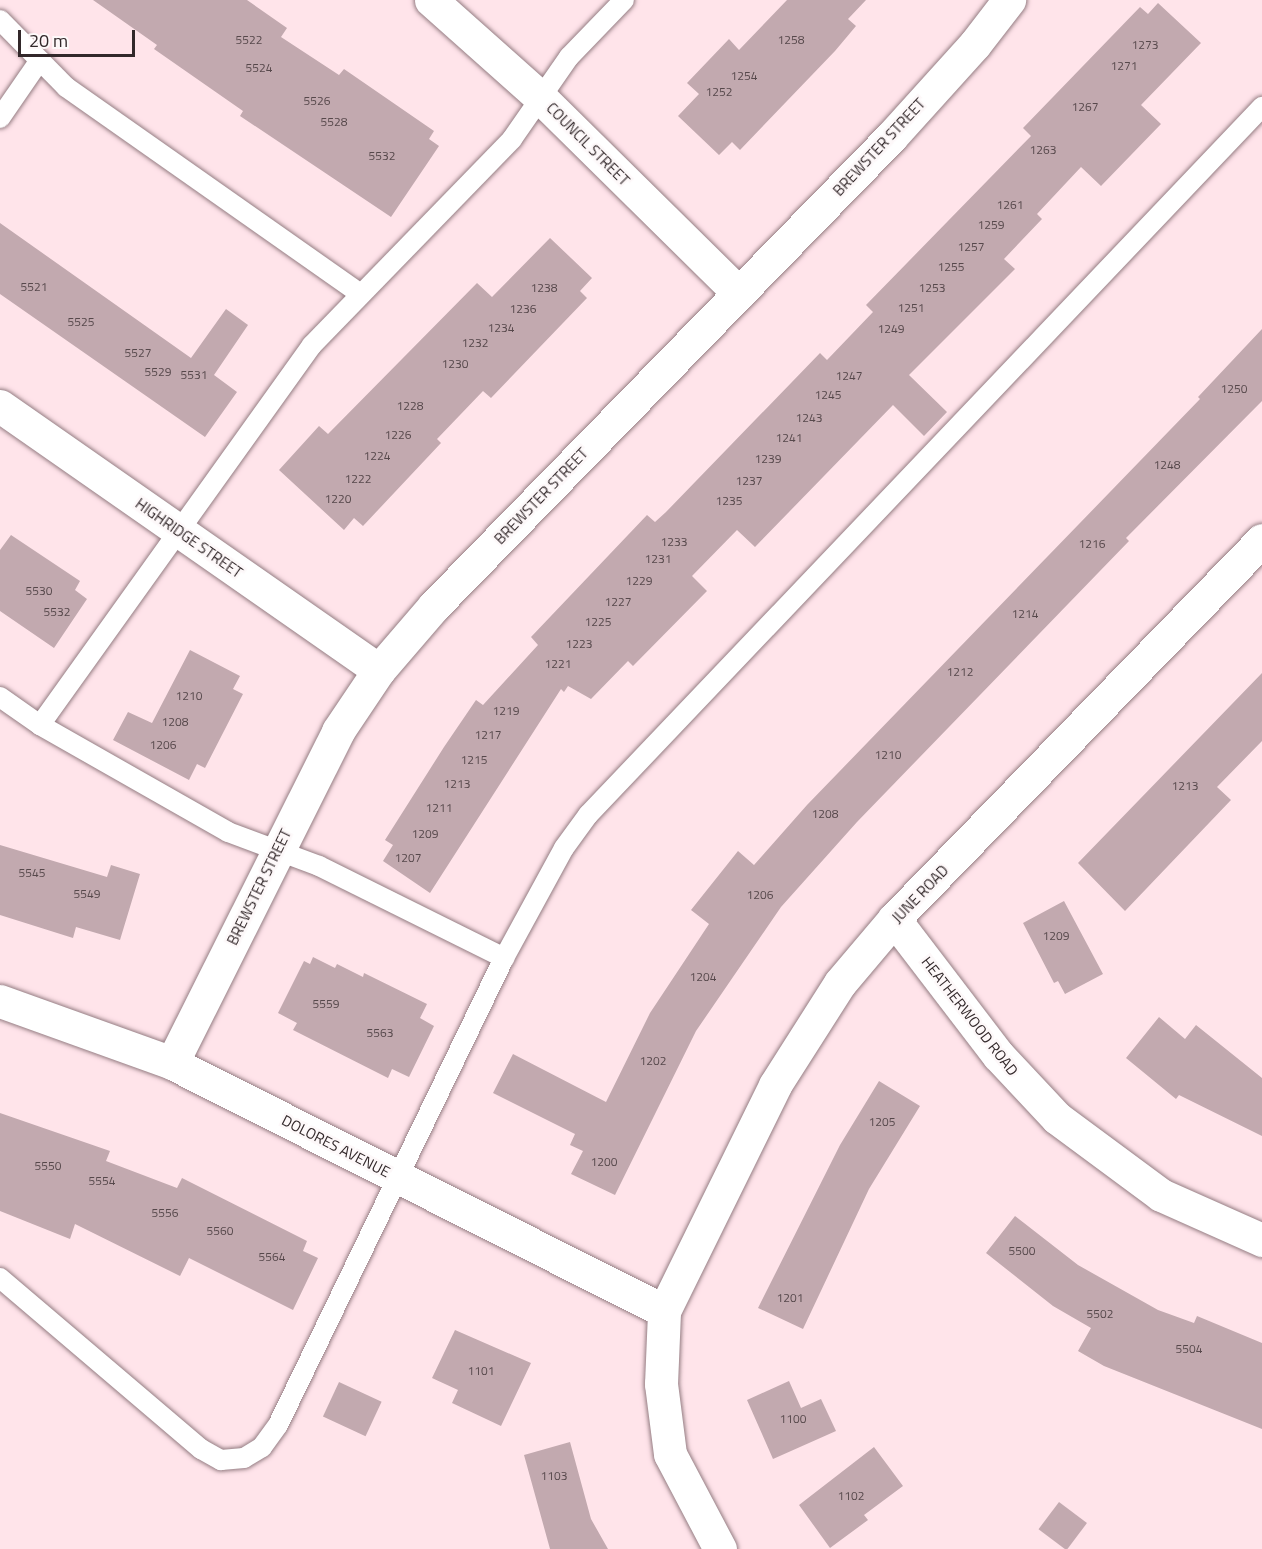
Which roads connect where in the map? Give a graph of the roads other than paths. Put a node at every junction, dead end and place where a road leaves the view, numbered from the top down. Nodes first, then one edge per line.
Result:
1 (431, 0) edge
2 (624, 0) edge
3 (1010, 0) edge
4 (0, 20) edge
5 (40, 60) junction
6 (541, 98) junction
7 (1262, 107) edge
8 (0, 118) edge
9 (739, 293) junction
10 (360, 294) junction
11 (0, 406) edge
12 (178, 530) junction
13 (1262, 540) edge
14 (379, 670) junction
15 (0, 697) edge
16 (40, 725) junction
17 (277, 849) junction
18 (894, 919) junction
19 (504, 958) junction
20 (0, 1001) edge
21 (172, 1064) junction
22 (397, 1177) junction
23 (1262, 1240) edge
24 (0, 1278) edge
25 (664, 1311) junction
26 (720, 1549) edge

1 - 6 street, COUNCIL STREET
2 - 6 lane
3 - 9 street, BREWSTER STREET
4 - 5 lane
5 - 8 lane
5 - 10 lane
6 - 9 street, COUNCIL STREET
6 - 10 lane
7 - 19 lane
9 - 14 street, BREWSTER STREET
10 - 12 lane
11 - 12 street, HIGHRIDGE STREET
12 - 14 street, HIGHRIDGE STREET
12 - 16 lane
13 - 18 street, JUNE ROAD
14 - 17 street, BREWSTER STREET
15 - 16 lane
16 - 17 lane
17 - 19 lane
17 - 21 street, BREWSTER STREET
18 - 23 street, HEATHERWOOD ROAD
18 - 25 street, JUNE ROAD
19 - 22 lane
20 - 21 street, DOLORES AVENUE
21 - 22 street, DOLORES AVENUE
22 - 24 lane
22 - 25 street, DOLORES AVENUE
25 - 26 street

